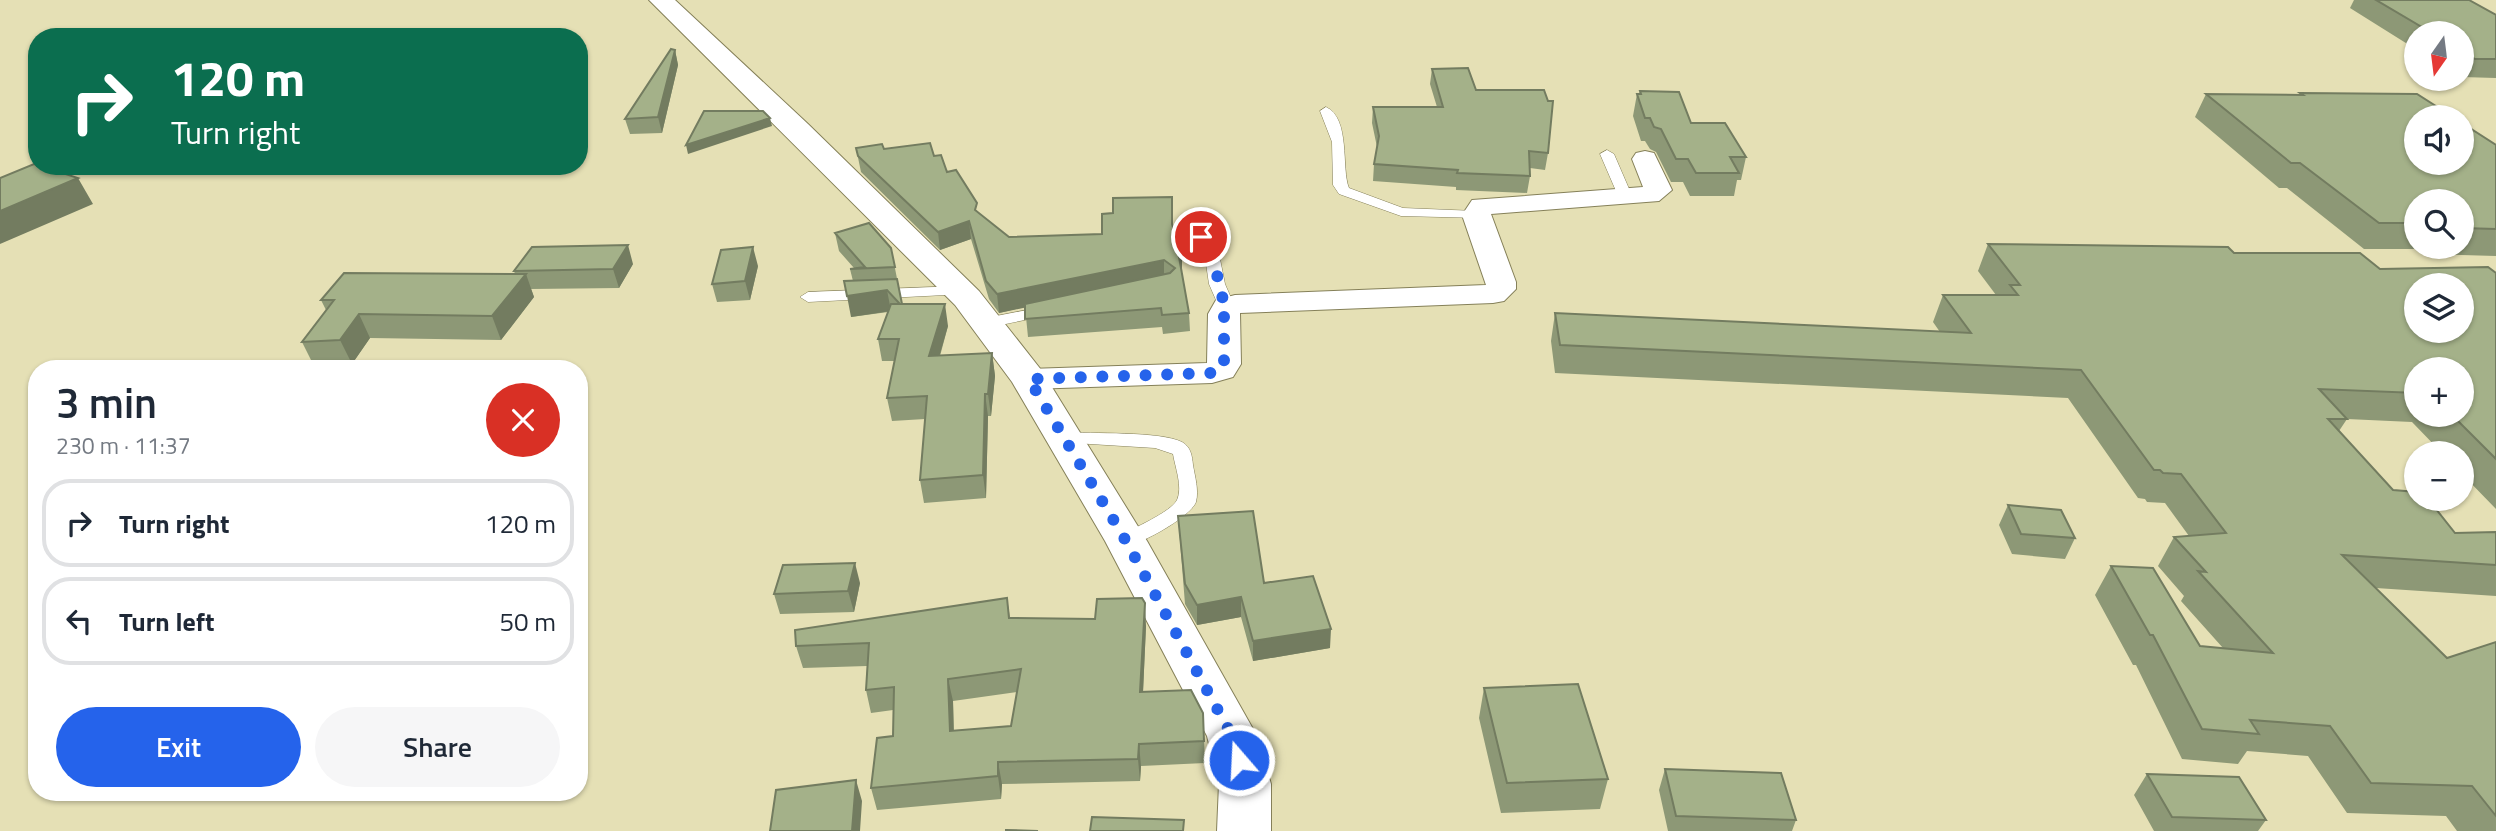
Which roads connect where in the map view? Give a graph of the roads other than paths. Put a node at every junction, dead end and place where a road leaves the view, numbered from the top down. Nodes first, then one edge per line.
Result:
1 (661, 0) edge
2 (1326, 111) dead end
3 (1607, 155) dead end
4 (1645, 159) dead end
5 (1626, 198) junction
6 (1476, 215) junction
7 (1190, 226) dead end
8 (960, 291) junction
9 (808, 297) dead end
10 (1069, 307) edge
11 (1227, 307) junction
12 (986, 323) junction
13 (1029, 379) junction
14 (1065, 438) junction
15 (1126, 541) junction
16 (1244, 831) edge

1 - 8 street
2 - 6 lane
3 - 5 lane
4 - 5 street
5 - 6 street
6 - 11 street
7 - 11 lane
8 - 9 lane
8 - 12 street
10 - 12 lane
11 - 13 street
12 - 13 street
13 - 14 street
14 - 15 street
14 - 15 lane
15 - 16 street

